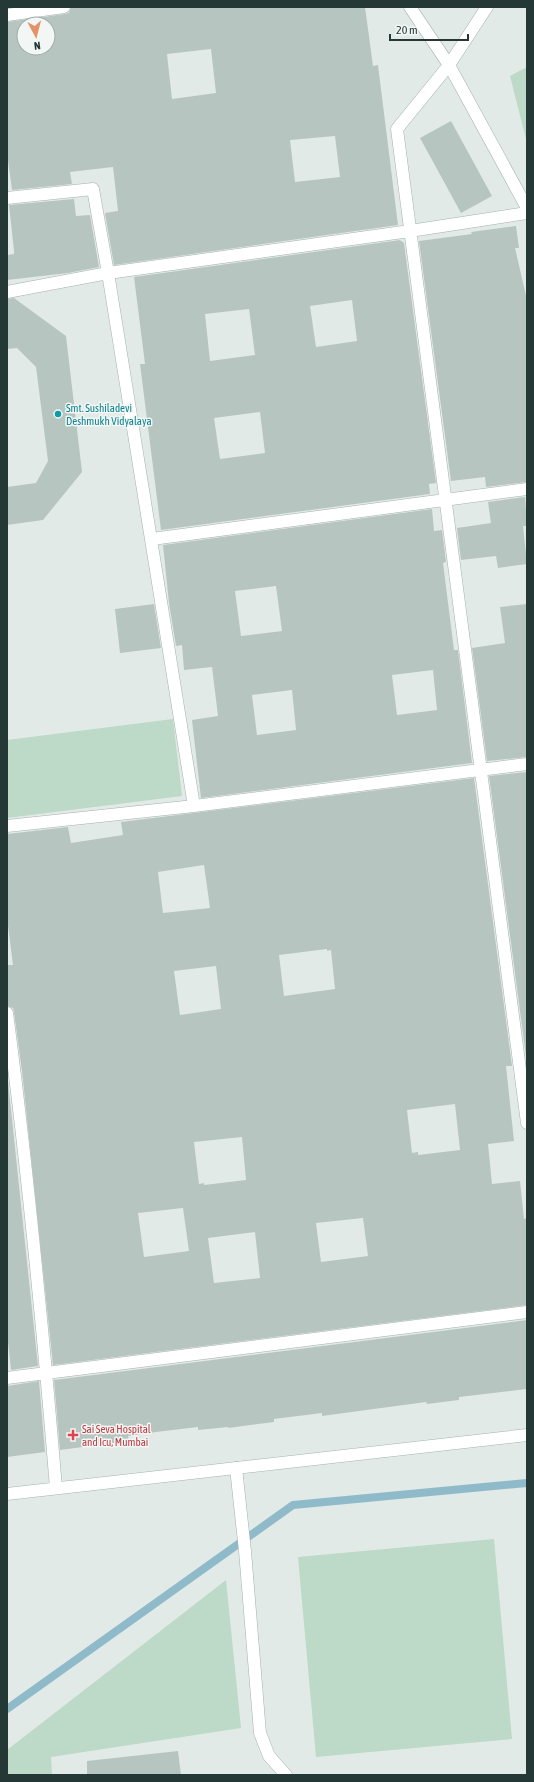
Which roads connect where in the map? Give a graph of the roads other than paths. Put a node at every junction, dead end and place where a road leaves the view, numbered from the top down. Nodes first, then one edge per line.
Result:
1 (64, 7) edge
2 (410, 7) edge
3 (487, 7) edge
4 (7, 15) edge
5 (449, 65) junction
6 (7, 198) edge
7 (527, 208) edge
8 (527, 213) edge
9 (410, 231) junction
10 (108, 273) junction
11 (7, 292) edge
12 (527, 489) edge
13 (445, 499) junction
14 (152, 539) junction
15 (527, 764) edge
16 (481, 770) junction
17 (194, 806) junction
18 (7, 826) edge
19 (7, 1013) edge
20 (521, 1034) edge
21 (13, 1105) edge
22 (527, 1122) edge
23 (527, 1312) edge
24 (46, 1373) junction
25 (7, 1378) edge
26 (527, 1435) edge
27 (236, 1468) junction
28 (56, 1488) junction
29 (7, 1494) edge
30 (286, 1775) edge

1 - 4 street
2 - 5 street
3 - 5 street
5 - 7 street
5 - 9 street
6 - 10 street
8 - 9 street
9 - 10 street
9 - 13 street
10 - 11 street
10 - 14 street
12 - 13 street
13 - 14 street
13 - 16 street
14 - 17 street
15 - 16 street
16 - 17 street
16 - 20 street
17 - 18 street
19 - 21 street
20 - 22 street
21 - 24 street
23 - 24 street
24 - 25 street
24 - 28 street
26 - 27 street
27 - 28 street
27 - 30 street
28 - 29 street

